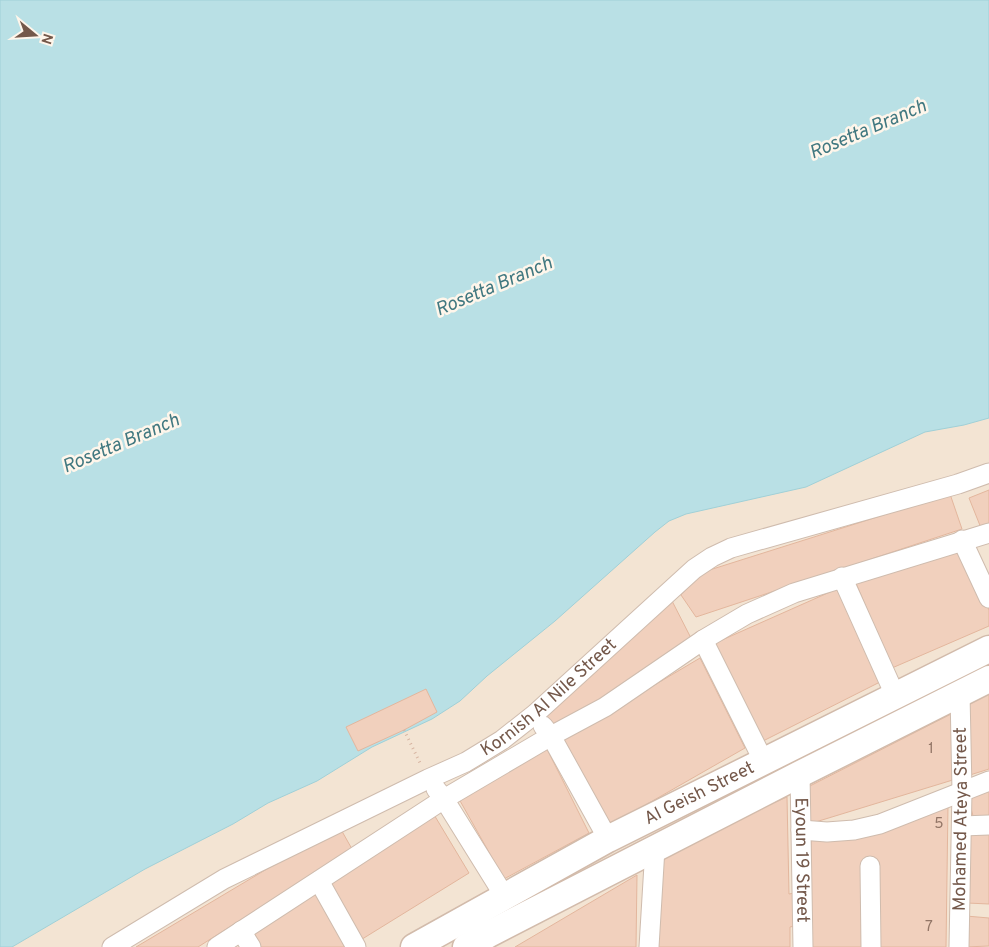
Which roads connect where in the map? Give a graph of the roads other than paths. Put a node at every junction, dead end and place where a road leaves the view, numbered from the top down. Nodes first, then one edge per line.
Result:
1 (989, 472) edge
2 (989, 533) edge
3 (962, 540) junction
4 (842, 578) junction
5 (989, 598) edge
6 (703, 640) junction
7 (989, 649) edge
8 (989, 679) edge
9 (960, 693) junction
10 (895, 696) junction
11 (535, 714) junction
12 (551, 736) junction
13 (764, 762) junction
14 (800, 774) junction
15 (428, 779) junction
16 (989, 781) edge
17 (962, 791) junction
18 (444, 799) junction
19 (989, 825) edge
20 (962, 826) junction
21 (801, 830) junction
22 (608, 839) junction
23 (655, 848) junction
24 (870, 866) dead end
25 (319, 881) junction
26 (505, 897) junction
27 (246, 939) edge
28 (112, 947) edge
29 (217, 947) edge
30 (356, 947) edge
31 (414, 947) edge
32 (466, 947) edge
33 (649, 947) edge
34 (803, 947) edge
35 (871, 947) edge
36 (959, 947) edge

1 - 11 street, Kornish Al Nile Street
2 - 3 street
3 - 4 street
3 - 5 street
4 - 6 street
4 - 10 street
6 - 12 street
6 - 13 street
7 - 10 main road, Al Geish Street
8 - 9 main road, Al Geish Street
9 - 14 main road, Al Geish Street
9 - 17 street, Mohamed Ateya Street
10 - 13 main road, Al Geish Street
11 - 12 street
11 - 15 street, Kornish Al Nile Street
12 - 18 street
12 - 22 street
13 - 22 main road, Al Geish Street
14 - 21 street, Eyoun 19 Street
14 - 23 main road, Al Geish Street
15 - 18 street
15 - 28 street, Kornish Al Nile Street
16 - 17 street
17 - 20 street, Mohamed Ateya Street
17 - 21 street
18 - 25 street
18 - 26 street
19 - 20 street
20 - 36 street, Mohamed Ateya Street
21 - 34 street, Eyoun 19 Street
22 - 26 main road, Al Geish Street
23 - 32 main road, Al Geish Street
23 - 33 street
24 - 35 street
25 - 27 street
25 - 30 street
26 - 31 main road, Al Geish Street
27 - 29 street

